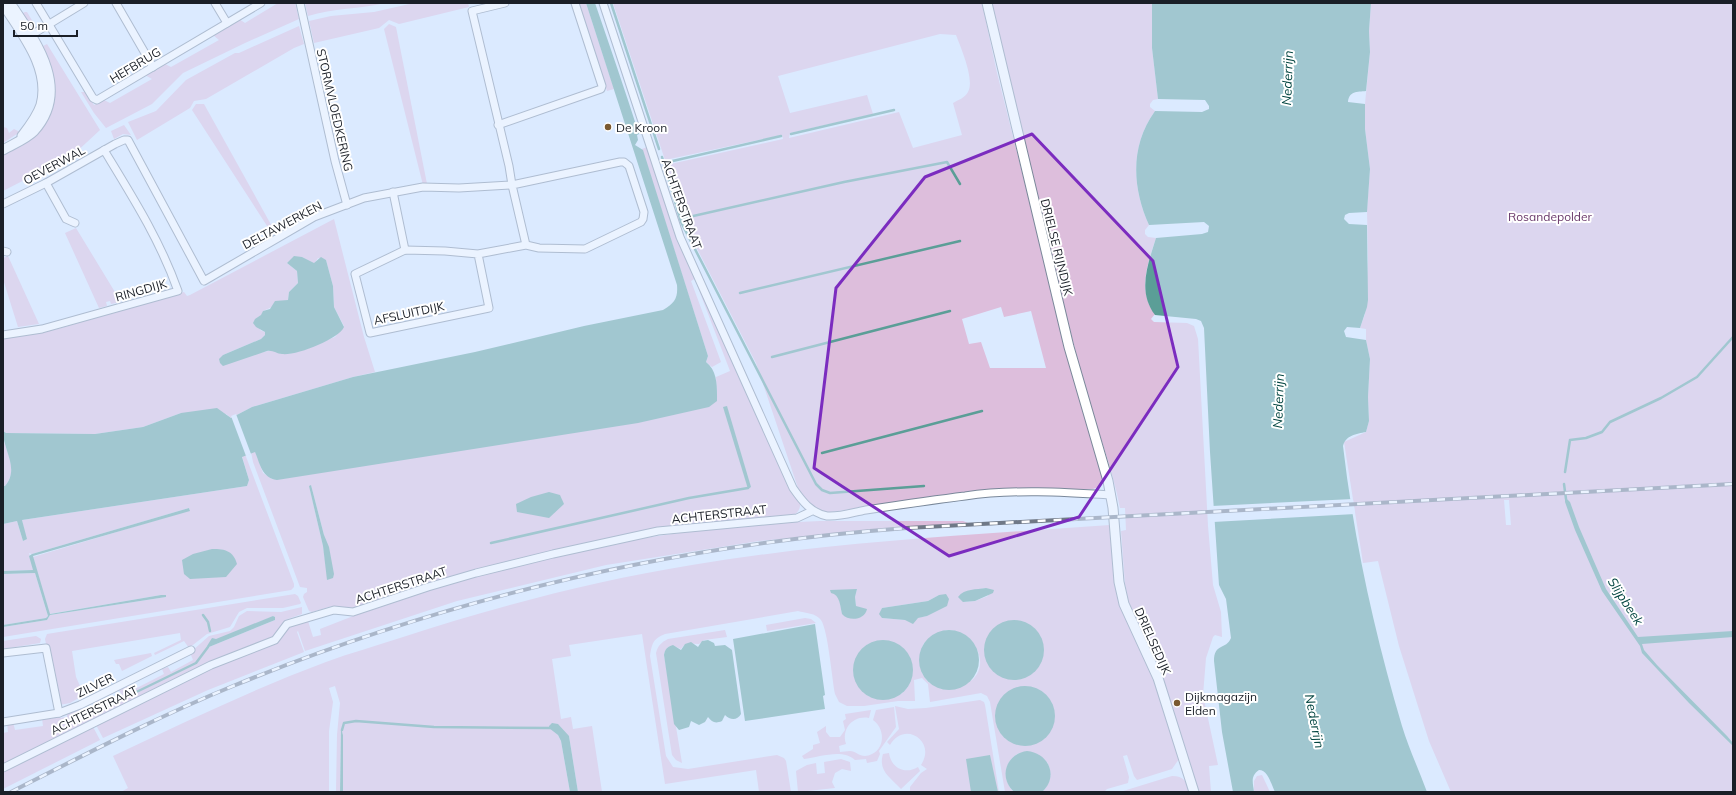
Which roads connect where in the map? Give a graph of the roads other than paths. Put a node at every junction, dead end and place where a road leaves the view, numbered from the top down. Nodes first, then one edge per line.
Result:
1 (10, 3) edge
2 (36, 3) edge
3 (84, 3) edge
4 (116, 3) edge
5 (215, 3) edge
6 (260, 3) edge
7 (300, 3) edge
8 (505, 3) edge
9 (575, 3) edge
10 (603, 3) edge
11 (987, 3) edge
12 (3, 4) edge
13 (227, 23) junction
14 (49, 25) junction
15 (28, 38) junction
16 (153, 67) junction
17 (498, 125) junction
18 (115, 144) joint
19 (3, 150) edge
20 (104, 150) junction
21 (46, 183) junction
22 (512, 186) junction
23 (393, 192) junction
24 (3, 204) edge
25 (347, 205) junction
26 (75, 223) dead end
27 (526, 245) junction
28 (405, 250) junction
29 (478, 254) junction
30 (3, 335) edge
31 (1111, 496) junction
32 (812, 511) junction
33 (191, 650) dead end
34 (3, 653) edge
35 (59, 713) junction
36 (3, 722) edge
37 (3, 768) edge
38 (1194, 792) edge

1 - 15 street
2 - 14 street
3 - 14 street
4 - 16 street
5 - 13 street
6 - 13 street, HEFBRUG
7 - 25 street, STORMVLOEDKERING
8 - 17 street
9 - 17 street
10 - 32 street, ACHTERSTRAAT
11 - 31 street, DRIELSE RIJNDIJK
12 - 15 street
13 - 16 street, HEFBRUG
14 - 15 street
14 - 16 street, HEFBRUG
15 - 19 street
17 - 22 street
18 - 20 street, OEVERWAL
18 - 25 street, DELTAWERKEN
20 - 21 street, OEVERWAL
20 - 30 street, RINGDIJK
21 - 24 street, OEVERWAL
21 - 26 street
22 - 23 street, DELTAWERKEN
22 - 27 street
22 - 27 street, DELTAWERKEN
23 - 25 street, DELTAWERKEN
23 - 28 street
27 - 29 street, AFSLUITDIJK
28 - 29 street, AFSLUITDIJK
28 - 29 street, AFSLUITDIJK
31 - 32 street
31 - 38 street, DRIELSEDIJK
32 - 37 street, ACHTERSTRAAT
33 - 35 street, ZILVER
34 - 35 street
35 - 36 street, ZILVER

